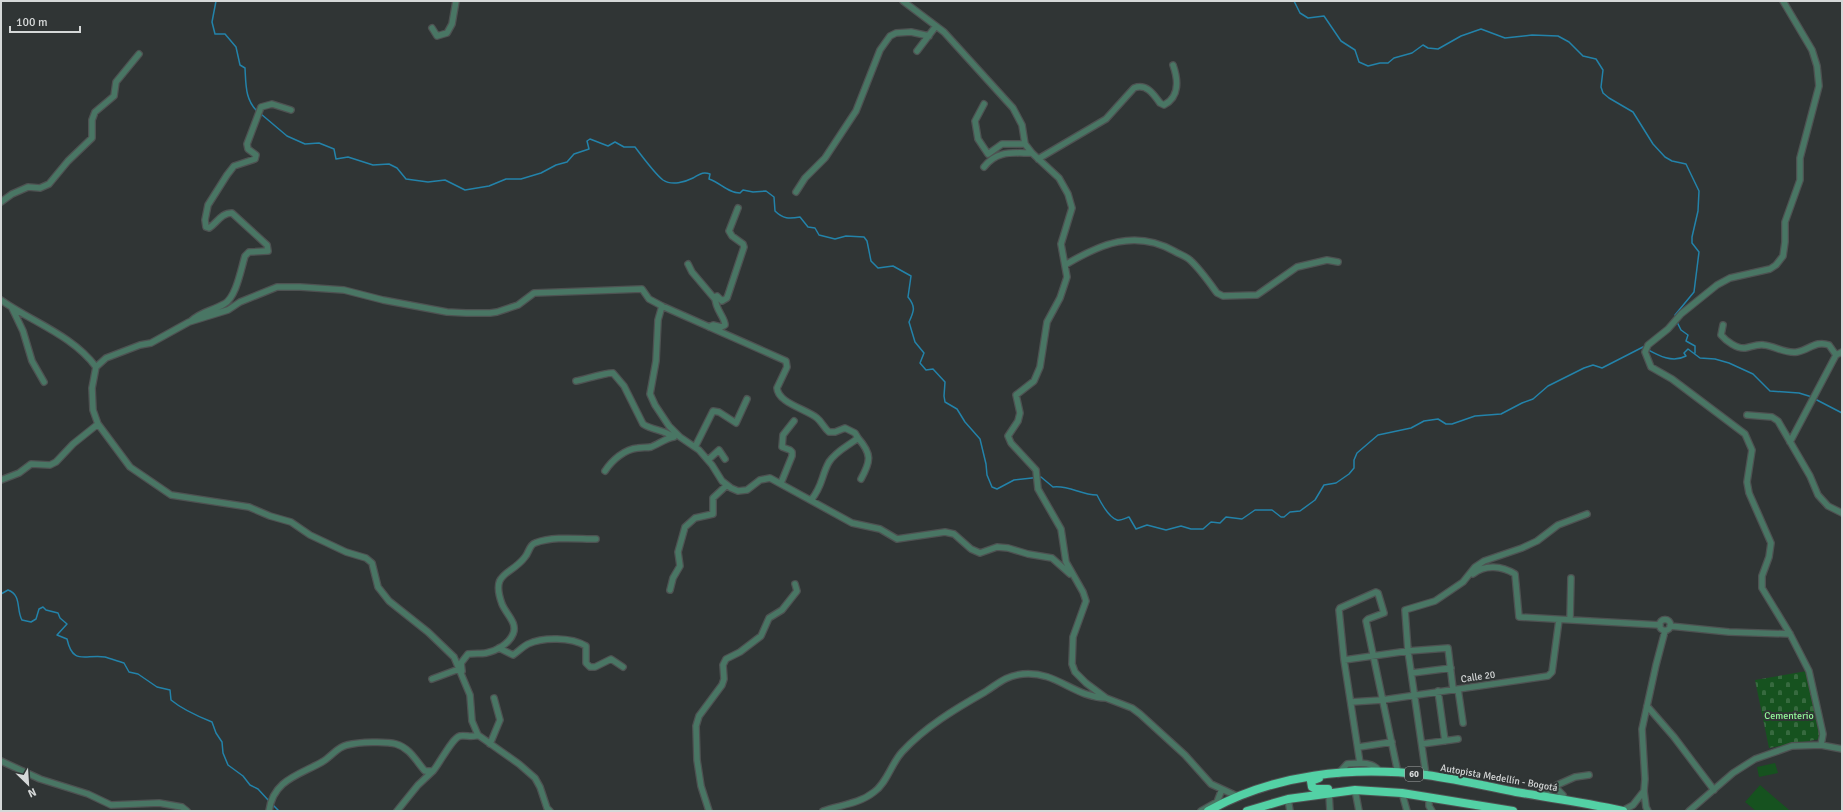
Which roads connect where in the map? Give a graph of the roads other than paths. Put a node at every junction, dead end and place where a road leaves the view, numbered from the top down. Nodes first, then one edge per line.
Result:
1 (456, 1) edge
2 (903, 1) edge
3 (1783, 1) edge
4 (936, 26) junction
5 (432, 28) dead end
6 (929, 36) junction
7 (917, 51) dead end
8 (139, 54) dead end
9 (1173, 65) dead end
10 (984, 104) dead end
11 (292, 110) dead end
12 (1025, 144) junction
13 (1032, 153) junction
14 (1038, 159) junction
15 (984, 167) dead end
16 (796, 192) dead end
17 (1, 202) edge
18 (738, 208) dead end
19 (1338, 262) dead end
20 (688, 264) dead end
21 (1065, 265) junction
22 (714, 298) junction
23 (1, 300) edge
24 (662, 306) junction
25 (12, 308) junction
26 (189, 322) junction
27 (1723, 325) dead end
28 (709, 327) junction
29 (1842, 352) edge
30 (1836, 354) junction
31 (96, 367) junction
32 (576, 381) dead end
33 (44, 382) dead end
34 (747, 399) dead end
35 (1747, 415) dead end
36 (794, 421) dead end
37 (98, 424) junction
38 (673, 437) junction
39 (680, 437) junction
40 (858, 438) junction
41 (1790, 442) junction
42 (695, 448) junction
43 (725, 459) dead end
44 (708, 460) junction
45 (605, 471) dead end
46 (861, 479) dead end
47 (1, 480) edge
48 (782, 483) junction
49 (726, 485) junction
50 (811, 500) junction
51 (1842, 513) edge
52 (1587, 514) dead end
53 (596, 539) dead end
54 (1468, 578) junction
55 (1571, 578) dead end
56 (1075, 579) junction
57 (795, 584) dead end
58 (670, 590) dead end
59 (1559, 620) junction
60 (1570, 620) junction
61 (1660, 625) junction
62 (1670, 626) junction
63 (1666, 631) junction
64 (1790, 634) junction
65 (499, 648) junction
66 (1408, 651) junction
67 (1372, 656) junction
68 (1344, 660) junction
69 (623, 667) dead end
70 (1451, 668) junction
71 (459, 669) junction
72 (1412, 673) junction
73 (462, 677) junction
74 (432, 679) dead end
75 (1456, 689) junction
76 (1438, 691) junction
77 (1415, 695) junction
78 (494, 698) dead end
79 (1106, 698) junction
80 (1382, 700) junction
81 (1351, 702) junction
82 (1647, 706) junction
83 (1463, 723) dead end
84 (478, 735) junction
85 (1458, 739) dead end
86 (1444, 741) junction
87 (1392, 742) junction
88 (490, 744) junction
89 (1422, 744) junction
90 (1821, 746) junction
91 (1359, 747) junction
92 (1842, 749) edge
93 (1, 761) edge
94 (1360, 763) junction
95 (433, 771) junction
96 (1369, 772) junction
97 (1380, 772) junction
98 (1398, 773) junction
99 (1338, 774) junction
100 (1426, 775) junction
101 (1588, 775) dead end
102 (1557, 785) junction
103 (1222, 789) junction
104 (1359, 790) junction
105 (1714, 790) junction
106 (1514, 791) junction
107 (1644, 791) junction
108 (1546, 792) dead end
109 (1402, 793) junction
110 (1329, 794) junction
111 (1563, 795) dead end
112 (1239, 797) junction
113 (1429, 797) junction
114 (1288, 799) junction
115 (270, 806) edge
116 (187, 811) edge
117 (397, 811) edge
118 (550, 811) edge
119 (709, 811) edge
120 (823, 811) edge
121 (1201, 811) edge
122 (1208, 811) edge
123 (1247, 811) edge
124 (1290, 811) edge
125 (1330, 811) edge
126 (1359, 811) edge
127 (1407, 811) edge
128 (1432, 811) edge
129 (1513, 811) edge
130 (1584, 811) edge
131 (1622, 811) edge
132 (1648, 811) edge
133 (1689, 811) edge

1 - 5 street
2 - 4 street
3 - 64 street
4 - 6 street
4 - 12 street
6 - 7 street
6 - 16 street
8 - 17 street
9 - 14 street
10 - 12 street
11 - 26 street
12 - 13 street
13 - 14 street
13 - 15 street
14 - 21 street
18 - 22 street
19 - 21 street
20 - 22 street
21 - 56 street
22 - 28 street
23 - 25 street
24 - 26 street
24 - 28 street
24 - 39 street
25 - 31 street
25 - 33 street
26 - 31 street
27 - 30 street
28 - 40 street
29 - 30 street
30 - 41 street
31 - 37 street
32 - 38 street
34 - 42 street
35 - 41 street
36 - 48 street
37 - 47 street
37 - 71 street
38 - 39 street
38 - 45 street
39 - 42 street
40 - 46 street
40 - 50 street
41 - 51 street
42 - 44 street
43 - 44 street
44 - 49 street
48 - 49 street
48 - 50 street
49 - 58 street
50 - 56 street
52 - 54 street
53 - 65 street
54 - 59 street
54 - 66 street
55 - 60 street
56 - 79 street
57 - 119 street
59 - 60 street
59 - 75 street, Calle 20
60 - 61 street
61 - 62 street
61 - 63 street
62 - 63 street
62 - 64 street
63 - 82 street
64 - 90 street
65 - 69 street
65 - 73 street
66 - 67 street
66 - 70 street
66 - 72 street
67 - 68 street
67 - 68 street
67 - 80 street
68 - 81 street
70 - 72 street
70 - 75 street
71 - 73 street
71 - 74 street
72 - 77 street
73 - 84 street
75 - 76 street, Calle 20
75 - 83 street
76 - 77 street, Calle 20
76 - 86 street
77 - 80 street, Calle 20
77 - 89 street
78 - 88 street
79 - 103 street
79 - 120 street
80 - 81 street, Calle 20
80 - 87 street
81 - 91 street
82 - 105 street
82 - 107 street
84 - 88 street
84 - 95 street
85 - 86 street
86 - 89 street
87 - 91 street
87 - 98 street
88 - 118 street
89 - 100 street
90 - 92 street
90 - 105 street
91 - 94 street
93 - 116 street
94 - 97 street
94 - 99 street
95 - 115 street
95 - 117 street
96 - 97 highway, Autopista Medellín - Bogotá / 60
96 - 99 highway, Autopista Medellín - Bogotá / 60
96 - 104 highway
97 - 98 highway, Autopista Medellín - Bogotá / 60
98 - 100 highway, Autopista Medellín - Bogotá / 60
99 - 112 highway, Autopista Medellín - Bogotá / 60
100 - 106 highway, Autopista Medellín - Bogotá / 60
101 - 102 street
102 - 108 street
102 - 111 street
103 - 112 street
103 - 121 street
104 - 109 highway, 60
104 - 110 highway, 60
104 - 126 street
105 - 133 street
106 - 130 highway
106 - 131 highway, Autopista Medellín - Bogotá / 60
107 - 131 street
107 - 132 street
109 - 113 highway, 60
109 - 127 street
110 - 114 highway, 60
110 - 125 street
112 - 122 highway, Autopista Medellín - Bogotá / 60
113 - 128 street
113 - 129 highway, 60
114 - 123 highway, 60
114 - 124 street

